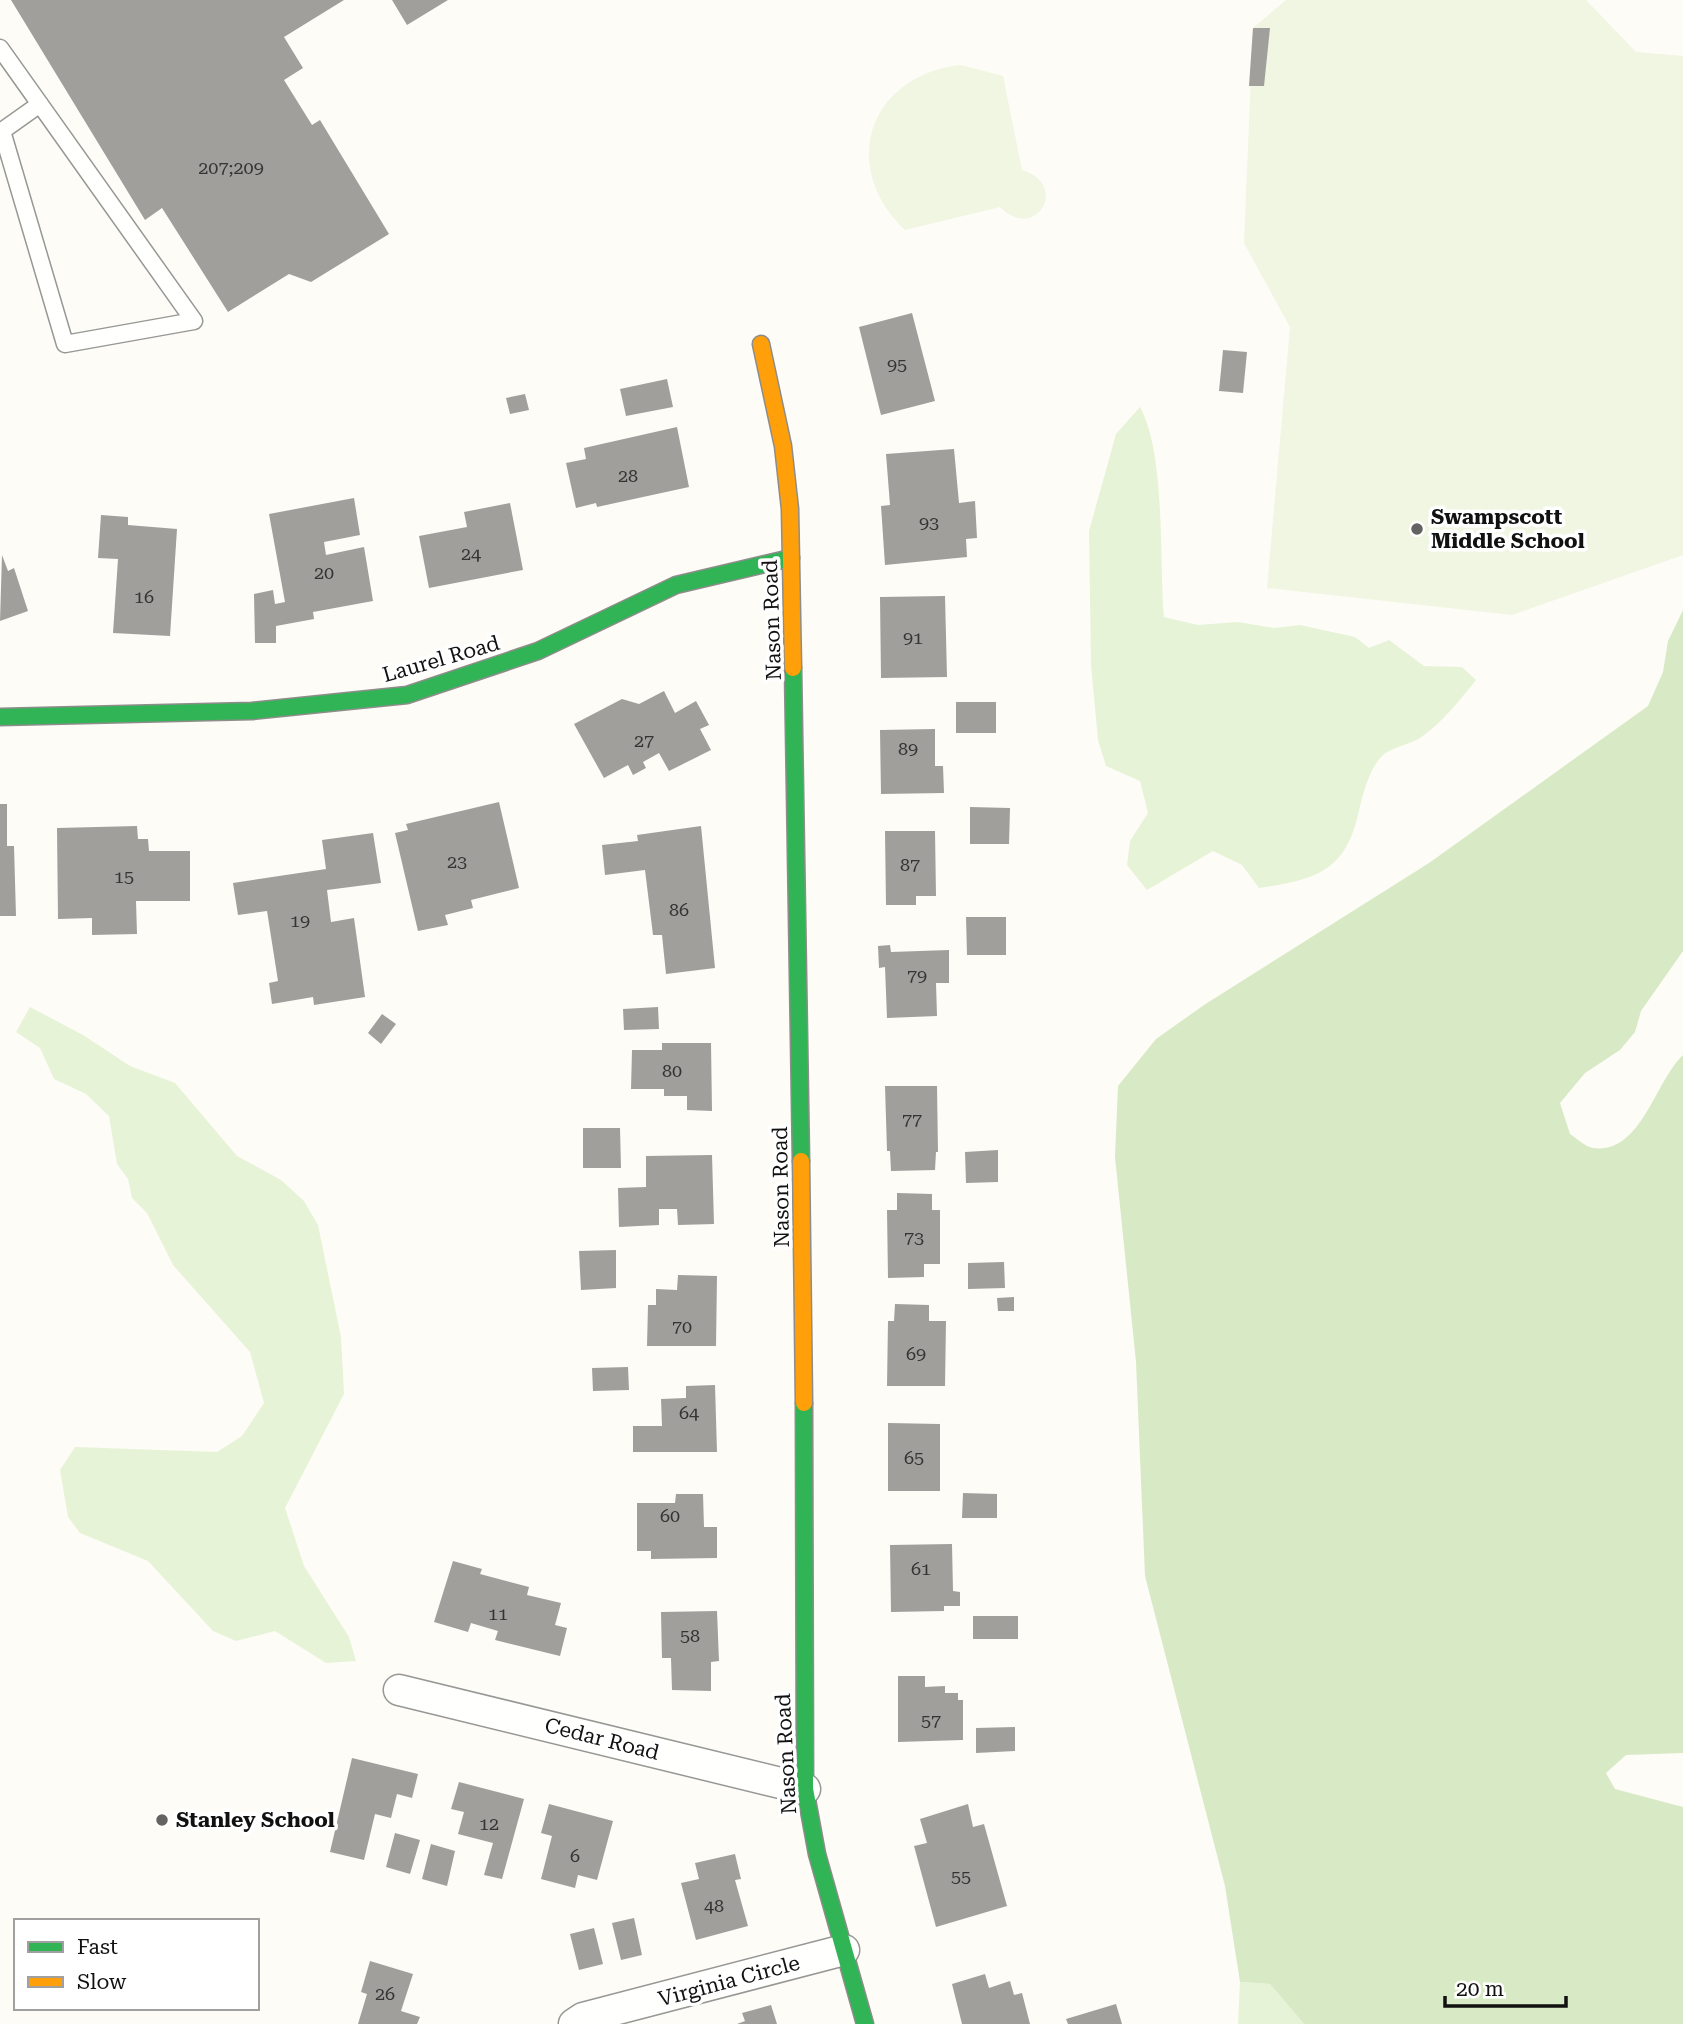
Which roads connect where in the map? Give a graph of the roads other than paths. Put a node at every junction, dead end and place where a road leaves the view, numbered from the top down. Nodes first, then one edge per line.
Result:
1 (0, 48) edge
2 (40, 104) junction
3 (761, 344) dead end
4 (791, 558) junction
5 (0, 717) edge
6 (399, 1690) dead end
7 (805, 1789) junction
8 (844, 1950) junction
9 (573, 2024) edge
10 (865, 2024) edge

1 - 2 lane
2 - 2 lane
3 - 4 street, Nason Road
4 - 5 street, Laurel Road
4 - 7 street, Nason Road
6 - 7 street, Cedar Road
7 - 8 street, Nason Road
8 - 9 street, Virginia Circle
8 - 10 street, Nason Road

